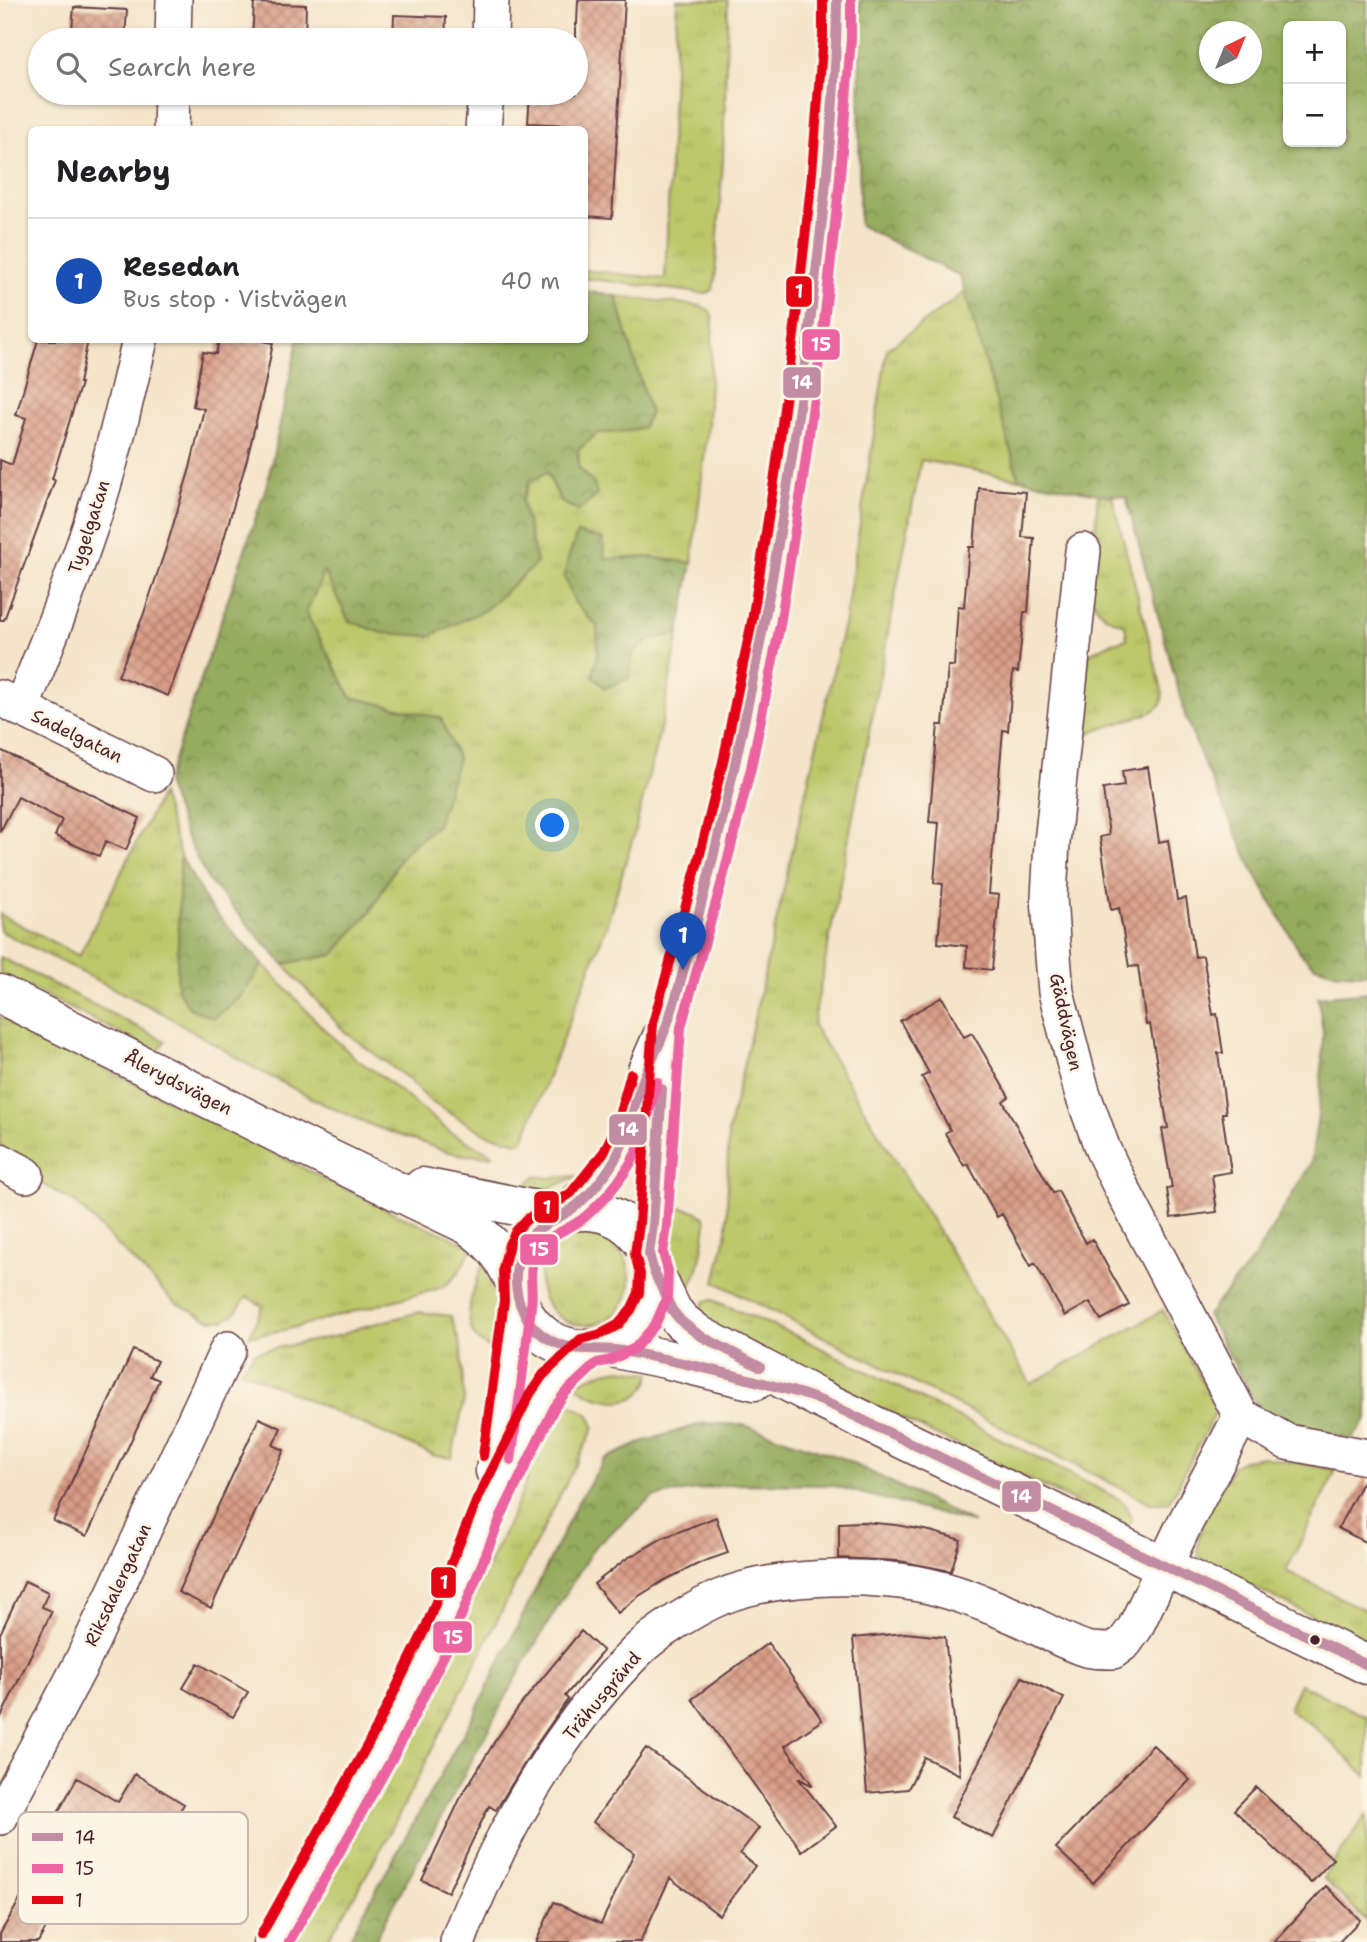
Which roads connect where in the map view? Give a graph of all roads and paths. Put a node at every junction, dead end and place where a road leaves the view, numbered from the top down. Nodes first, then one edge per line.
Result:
1 (174, 0) edge
2 (491, 0) edge
3 (837, 0) edge
4 (173, 28) edge
5 (490, 28) edge
6 (172, 105) edge
7 (485, 105) edge
8 (171, 126) edge
9 (483, 126) edge
10 (138, 343) edge
11 (1083, 551) dead end
12 (10, 703) edge
13 (154, 774) dead end
14 (0, 994) edge
15 (667, 1025) junction
16 (356, 1171) junction
17 (565, 1214) junction
18 (652, 1263) junction
19 (517, 1291) junction
20 (598, 1348) junction
21 (228, 1349) dead end
22 (818, 1398) junction
23 (1241, 1416) junction
24 (1367, 1457) edge
25 (489, 1508) junction
26 (1164, 1566) junction
27 (1367, 1665) edge
28 (0, 1817) edge
29 (273, 1942) edge
30 (458, 1942) edge

1 - 4 street
2 - 5 street
3 - 15 main road
6 - 8 street
7 - 9 street
10 - 12 street, Tygelgatan
11 - 23 street, Gäddvägen
12 - 13 street, Sadelgatan
14 - 16 main road, Ålerydsvägen
15 - 17 main road
15 - 18 main road
16 - 17 main road, Ålerydsvägen
16 - 19 main road, Ålerydsvägen
17 - 18 main road
17 - 19 main road
18 - 20 main road
18 - 22 main road
19 - 20 main road
19 - 25 main road
20 - 22 main road
20 - 25 main road
21 - 28 street, Riksdalergatan
22 - 26 main road
23 - 24 street
23 - 26 street
25 - 29 main road
26 - 27 main road
26 - 30 street, Trähusgränd

